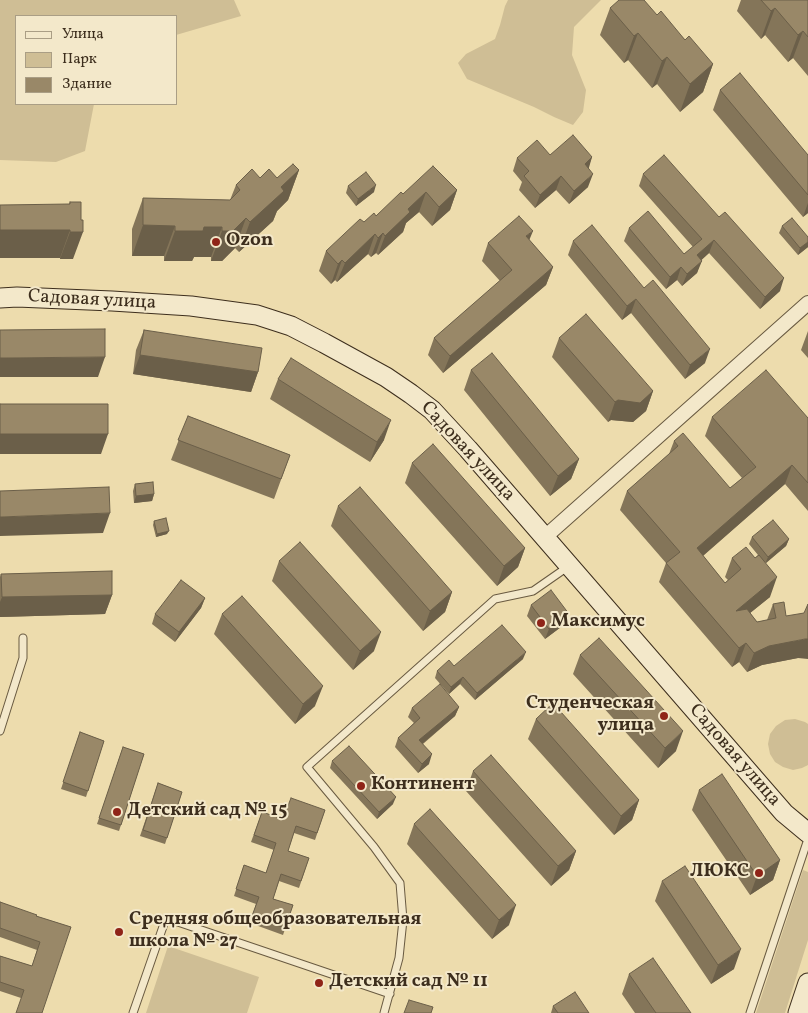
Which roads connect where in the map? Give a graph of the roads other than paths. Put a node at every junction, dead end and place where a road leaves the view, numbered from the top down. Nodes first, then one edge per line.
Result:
1 (0, 298) edge
2 (808, 304) edge
3 (544, 537) junction
4 (569, 565) junction
5 (23, 638) dead end
6 (0, 731) edge
7 (808, 833) edge
8 (808, 839) edge
9 (808, 983) edge
10 (390, 994) junction
11 (133, 1013) edge
12 (384, 1013) edge
13 (750, 1013) edge
14 (798, 1013) edge

1 - 3 main road, Садовая улица
2 - 3 street
3 - 4 main road, Садовая улица
4 - 7 main road, Садовая улица
4 - 10 lane
5 - 6 lane
8 - 13 lane
9 - 14 main road
10 - 11 lane
10 - 12 lane

